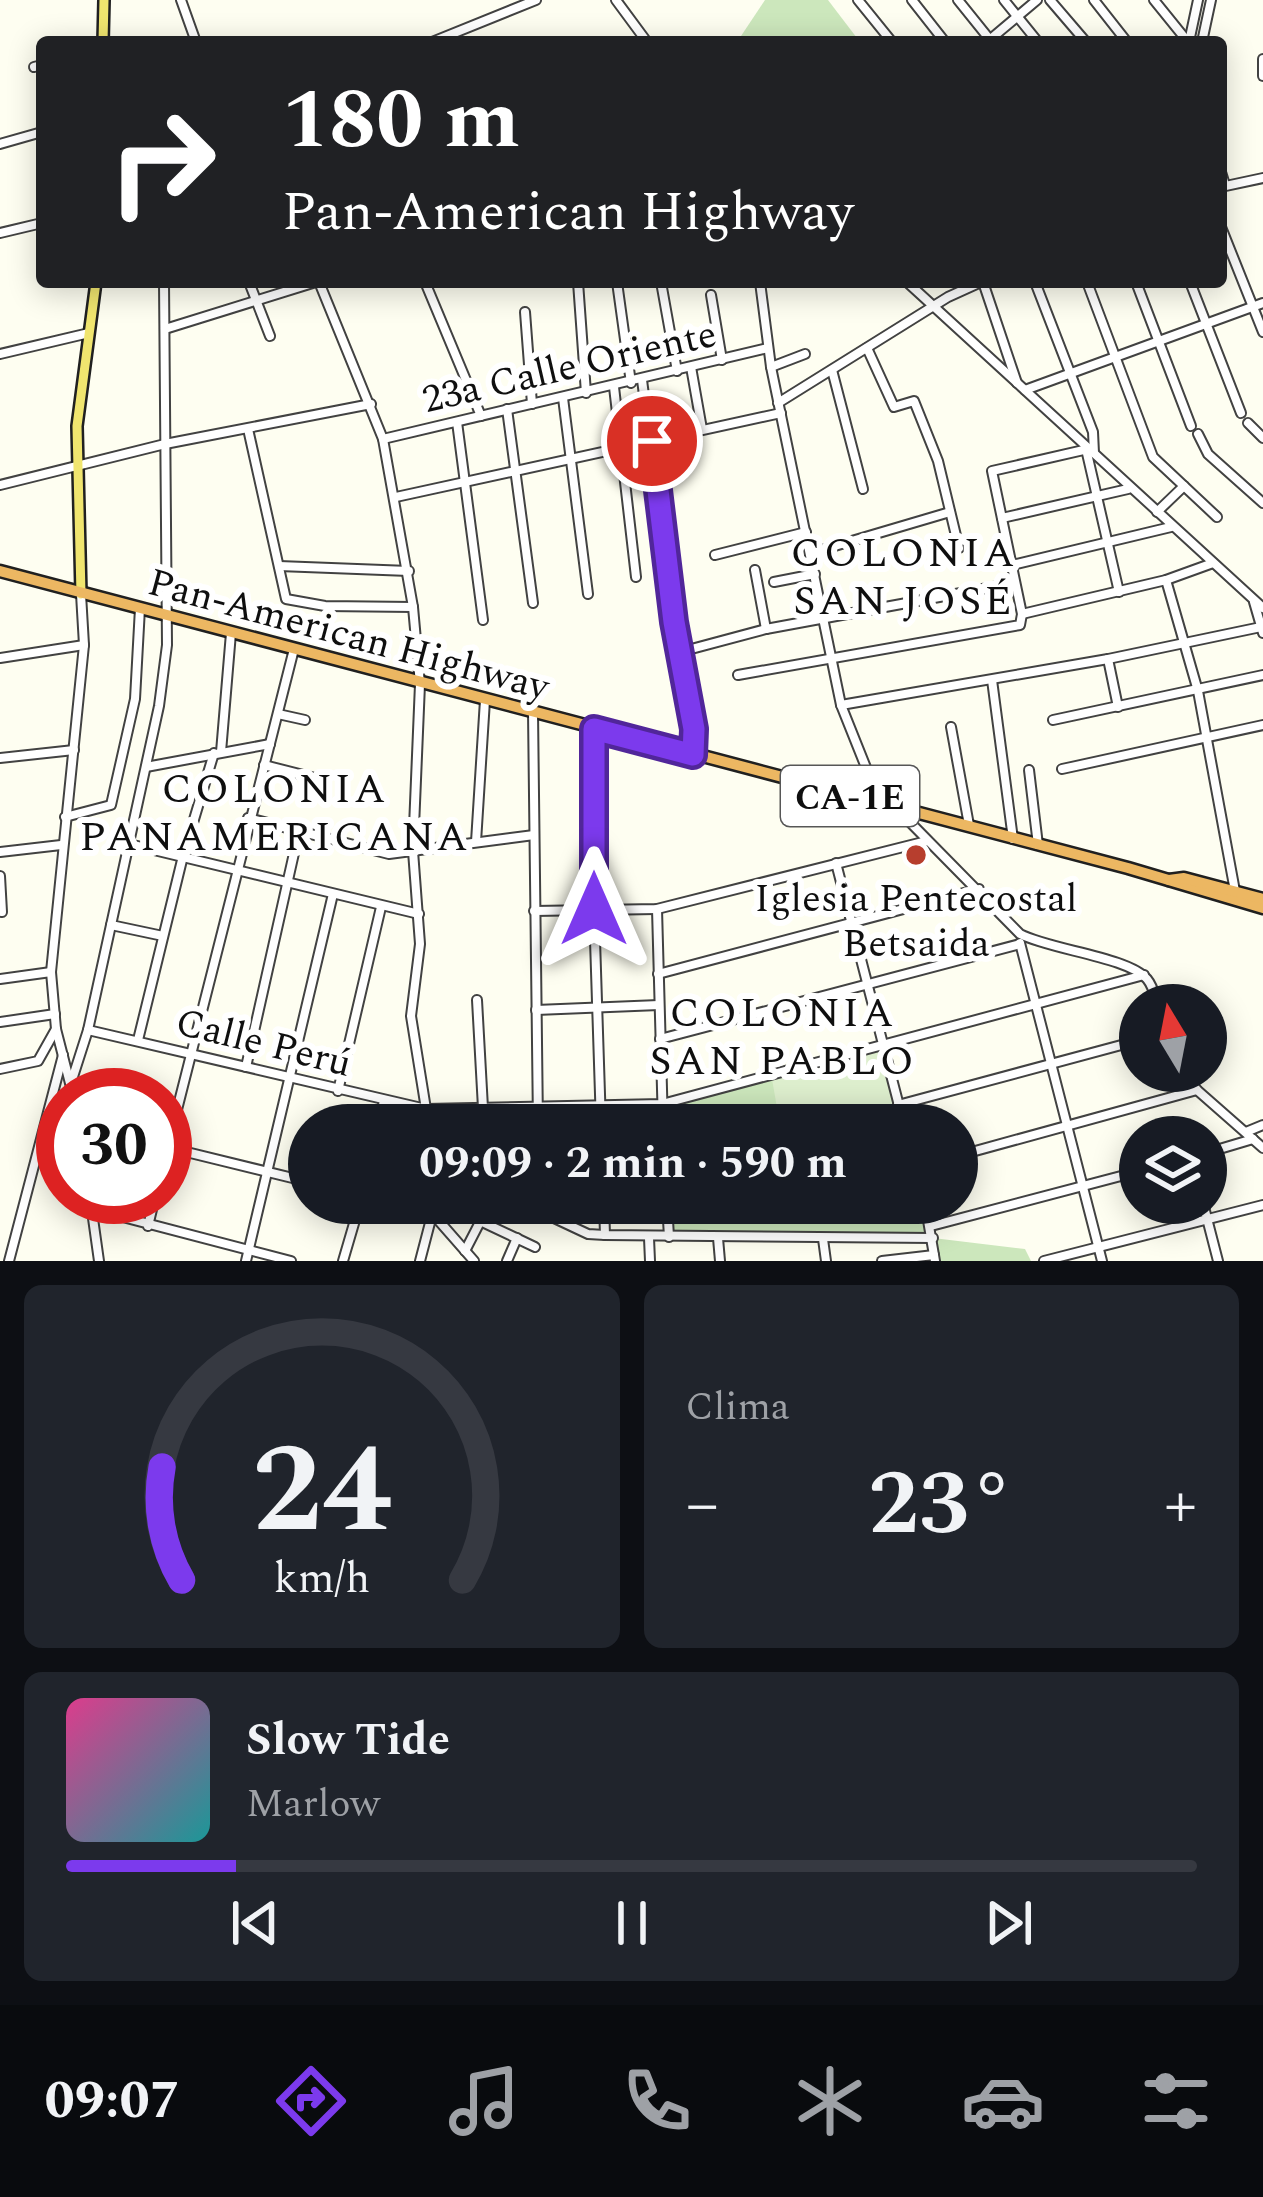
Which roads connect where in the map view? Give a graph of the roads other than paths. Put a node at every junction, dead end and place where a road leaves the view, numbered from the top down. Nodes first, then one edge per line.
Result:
1 (104, 0) edge
2 (181, 0) edge
3 (536, 0) edge
4 (857, 0) edge
5 (912, 0) edge
6 (958, 0) edge
7 (1004, 0) edge
8 (1037, 0) edge
9 (1050, 0) edge
10 (1094, 0) edge
11 (1154, 0) edge
12 (1198, 0) edge
13 (1211, 0) edge
14 (618, 1) edge
15 (1017, 16) junction
16 (104, 36) edge
17 (194, 36) edge
18 (460, 36) edge
19 (643, 36) edge
20 (887, 36) edge
21 (940, 36) edge
22 (985, 36) edge
23 (995, 36) edge
24 (1033, 36) edge
25 (1081, 36) edge
26 (1122, 36) edge
27 (1183, 36) edge
28 (1189, 36) edge
29 (1203, 36) edge
30 (1263, 59) edge
31 (1263, 76) edge
32 (36, 134) edge
33 (0, 144) edge
34 (1263, 178) edge
35 (1227, 185) edge
36 (36, 224) edge
37 (0, 233) edge
38 (1227, 239) edge
39 (95, 288) edge
40 (164, 288) edge
41 (251, 288) edge
42 (298, 288) edge
43 (320, 288) edge
44 (428, 288) edge
45 (578, 288) edge
46 (617, 288) edge
47 (662, 288) edge
48 (761, 288) edge
49 (916, 288) edge
50 (970, 288) edge
51 (984, 288) edge
52 (1037, 288) edge
53 (1089, 288) edge
54 (1138, 288) edge
55 (1193, 288) edge
56 (711, 295) dead end
57 (256, 301) junction
58 (1259, 304) edge
59 (933, 307) junction
60 (525, 312) dead end
61 (1207, 321) junction
62 (165, 329) junction
63 (1263, 332) edge
64 (89, 333) junction
65 (270, 336) dead end
66 (1159, 338) junction
67 (867, 348) junction
68 (768, 349) junction
69 (0, 353) edge
70 (805, 354) dead end
71 (1115, 355) junction
72 (722, 360) junction
73 (691, 367) junction
74 (771, 367) junction
75 (677, 370) junction
76 (832, 370) junction
77 (1070, 373) junction
78 (642, 380) junction
79 (631, 382) junction
80 (614, 387) junction
81 (1021, 387) junction
82 (586, 393) junction
83 (563, 398) junction
84 (371, 404) junction
85 (532, 404) junction
86 (780, 408) junction
87 (507, 410) junction
88 (1240, 413) dead end
89 (481, 416) junction
90 (457, 422) junction
91 (1248, 423) dead end
92 (248, 429) junction
93 (702, 429) junction
94 (1263, 438) edge
95 (383, 439) junction
96 (652, 441) junction
97 (165, 444) junction
98 (622, 448) junction
99 (1089, 451) junction
100 (570, 459) junction
101 (76, 467) junction
102 (516, 471) junction
103 (465, 482) junction
104 (0, 484) edge
105 (1184, 486) junction
106 (1130, 488) junction
107 (863, 489) dead end
108 (396, 496) junction
109 (1097, 496) junction
110 (1263, 503) edge
111 (950, 512) junction
112 (1157, 512) junction
113 (1217, 517) dead end
114 (1001, 518) junction
115 (1173, 526) junction
116 (806, 532) junction
117 (1109, 544) junction
118 (959, 548) dead end
119 (811, 553) junction
120 (715, 555) dead end
121 (1213, 563) junction
122 (1012, 565) junction
123 (279, 566) junction
124 (755, 570) dead end
125 (0, 571) edge
126 (409, 571) junction
127 (815, 574) junction
128 (636, 577) dead end
129 (1166, 580) junction
130 (774, 582) dead end
131 (1016, 583) junction
132 (1119, 592) junction
133 (81, 594) junction
134 (588, 594) dead end
135 (1254, 600) junction
136 (533, 603) dead end
137 (413, 607) junction
138 (140, 608) junction
139 (1263, 608) edge
140 (169, 616) junction
141 (1022, 618) junction
142 (824, 619) junction
143 (483, 620) dead end
144 (766, 629) junction
145 (1262, 630) edge
146 (231, 633) junction
147 (1186, 644) junction
148 (84, 645) junction
149 (294, 650) junction
150 (680, 652) junction
151 (0, 658) edge
152 (831, 658) junction
153 (1108, 659) junction
154 (738, 675) dead end
155 (1263, 675) edge
156 (992, 680) junction
157 (420, 684) junction
158 (1198, 691) junction
159 (485, 700) junction
160 (841, 705) junction
161 (1118, 707) junction
162 (533, 712) junction
163 (278, 713) junction
164 (305, 720) dead end
165 (1053, 720) dead end
166 (1263, 725) edge
167 (951, 727) dead end
168 (594, 729) junction
169 (1208, 740) junction
170 (270, 744) junction
171 (74, 750) junction
172 (217, 752) junction
173 (693, 755) junction
174 (0, 758) edge
175 (263, 765) junction
176 (146, 766) junction
177 (1062, 769) dead end
178 (1029, 770) dead end
179 (320, 779) dead end
180 (881, 805) junction
181 (898, 810) junction
182 (65, 817) junction
183 (248, 818) junction
184 (969, 826) junction
185 (299, 831) junction
186 (534, 835) junction
187 (1013, 839) junction
188 (927, 841) junction
189 (476, 842) junction
190 (129, 844) junction
191 (61, 845) junction
192 (1038, 846) junction
193 (413, 851) junction
194 (0, 852) edge
195 (183, 856) junction
196 (836, 863) junction
197 (235, 868) junction
198 (0, 877) edge
199 (1169, 880) junction
200 (286, 882) junction
201 (979, 890) junction
202 (1235, 891) junction
203 (333, 894) junction
204 (1263, 899) edge
205 (380, 907) junction
206 (1263, 908) edge
207 (594, 909) junction
208 (657, 909) junction
209 (534, 911) junction
210 (2, 912) edge
211 (419, 914) junction
212 (851, 923) junction
213 (111, 925) junction
214 (164, 936) junction
215 (1020, 939) junction
216 (50, 972) junction
217 (658, 974) junction
218 (1144, 975) junction
219 (0, 979) edge
220 (867, 984) junction
221 (1148, 984) edge
222 (477, 1000) dead end
223 (659, 1005) junction
224 (1035, 1006) junction
225 (596, 1007) junction
226 (536, 1010) junction
227 (55, 1014) junction
228 (0, 1022) edge
229 (56, 1029) junction
230 (88, 1030) junction
231 (660, 1039) junction
232 (138, 1040) junction
233 (883, 1045) junction
234 (1119, 1046) edge
235 (190, 1053) junction
236 (63, 1054) junction
237 (1050, 1065) junction
238 (246, 1067) junction
239 (67, 1068) edge
240 (76, 1068) edge
241 (186, 1068) edge
242 (0, 1069) edge
243 (291, 1079) junction
244 (338, 1091) junction
245 (1190, 1092) edge
246 (1199, 1092) edge
247 (384, 1101) junction
248 (383, 1104) edge
249 (400, 1104) edge
250 (425, 1104) edge
251 (483, 1104) edge
252 (537, 1104) edge
253 (600, 1104) edge
254 (662, 1104) joint
255 (898, 1104) edge
256 (902, 1104) edge
257 (1263, 1125) edge
258 (1066, 1126) junction
259 (1244, 1132) junction
260 (1253, 1139) junction
261 (1227, 1147) edge
262 (1263, 1148) edge
263 (978, 1150) edge
264 (192, 1156) edge
265 (269, 1172) junction
266 (1119, 1176) edge
267 (288, 1177) edge
268 (1083, 1185) junction
269 (1263, 1205) edge
270 (1227, 1215) edge
271 (94, 1224) edge
272 (141, 1224) edge
273 (354, 1224) edge
274 (428, 1224) edge
275 (446, 1224) edge
276 (479, 1224) edge
277 (489, 1224) edge
278 (570, 1224) edge
279 (605, 1224) edge
280 (668, 1224) edge
281 (1192, 1224) edge
282 (1209, 1224) edge
283 (148, 1226) joint
284 (931, 1226) joint
285 (605, 1235) junction
286 (518, 1238) junction
287 (649, 1238) junction
288 (669, 1238) junction
289 (718, 1238) junction
290 (823, 1238) junction
291 (933, 1238) junction
292 (535, 1246) dead end
293 (467, 1247) junction
294 (1099, 1247) junction
295 (247, 1256) edge
296 (934, 1258) edge
297 (9, 1261) edge
298 (99, 1261) edge
299 (291, 1261) edge
300 (343, 1261) edge
301 (420, 1261) edge
302 (474, 1261) edge
303 (507, 1261) edge
304 (650, 1261) edge
305 (720, 1261) edge
306 (826, 1261) edge
307 (882, 1261) edge
308 (1044, 1261) edge
309 (1102, 1261) edge
310 (1218, 1261) edge

1 - 16 main road
2 - 17 street
3 - 18 street
4 - 20 street
5 - 21 street
6 - 22 street
7 - 15 street
8 - 15 street
9 - 25 street
10 - 26 street
11 - 27 street
12 - 28 street
13 - 29 street
14 - 19 street
15 - 23 street
15 - 24 street
30 - 31 street
32 - 33 street
34 - 35 street
36 - 37 street
38 - 58 street
39 - 64 main road
40 - 62 street
41 - 57 street
42 - 57 street
43 - 84 street
44 - 89 street
45 - 82 street
46 - 79 street
47 - 75 street
48 - 68 street
49 - 59 street
50 - 59 street
51 - 81 street
52 - 77 street
53 - 71 street
54 - 66 street
55 - 61 street
56 - 72 street
57 - 62 street
57 - 65 street
58 - 61 street
58 - 63 street
59 - 67 street
59 - 81 street
60 - 85 street
61 - 66 street
61 - 88 street
62 - 97 street
64 - 69 street
64 - 101 main road
66 - 71 street
66 - 110 street
67 - 76 street
67 - 111 street
68 - 72 street, 23a Calle Oriente
68 - 74 street
70 - 74 street
71 - 77 street
71 - 105 street
72 - 73 street, 23a Calle Oriente
73 - 75 street, 23a Calle Oriente
73 - 93 street
74 - 86 street
75 - 78 street, 23a Calle Oriente
76 - 86 street
76 - 107 street
77 - 81 street
77 - 99 street
78 - 79 street, 23a Calle Oriente
78 - 96 street
79 - 80 street, 23a Calle Oriente
80 - 82 street, 23a Calle Oriente
80 - 98 street
81 - 99 street
82 - 83 street, 23a Calle Oriente
83 - 85 street, 23a Calle Oriente
83 - 100 street
84 - 92 street, 23a Calle Oriente
84 - 95 street
85 - 87 street, 23a Calle Oriente
86 - 93 street
86 - 116 street
87 - 89 street, 23a Calle Oriente
87 - 102 street
89 - 90 street, 23a Calle Oriente
90 - 95 street, 23a Calle Oriente
90 - 103 street
91 - 94 street
92 - 97 street, 23a Calle Oriente
92 - 123 street
93 - 96 street
95 - 108 street
96 - 98 street
96 - 150 street
97 - 101 street, 23a Calle Oriente
97 - 140 street
98 - 100 street
98 - 128 street
99 - 106 street
99 - 109 street
99 - 114 street
100 - 102 street
100 - 134 street
101 - 104 street, 23a Calle Oriente
101 - 133 main road
102 - 103 street
102 - 136 street
103 - 108 street
103 - 143 street
105 - 112 street
105 - 113 street
106 - 109 street
106 - 112 street
108 - 126 street
109 - 114 street
109 - 117 street
111 - 118 street
111 - 119 street
112 - 115 street
114 - 122 street
115 - 117 street
115 - 121 street
116 - 119 street
116 - 120 street
117 - 122 street
117 - 132 street
119 - 127 street
121 - 129 street
121 - 135 street
122 - 131 street
123 - 126 street
123 - 137 street
124 - 144 street
125 - 133 highway, Pan-American Highway / CA-1E
126 - 137 street
127 - 130 street
127 - 142 street
129 - 132 street
129 - 147 street
131 - 141 street
131 - 142 street
132 - 141 street
133 - 138 highway, Pan-American Highway / CA-1E
133 - 148 street
135 - 139 street
135 - 145 street
137 - 157 street
138 - 140 highway, Pan-American Highway / CA-1E
138 - 182 street
140 - 146 highway, Pan-American Highway / CA-1E
140 - 176 street
141 - 152 street
142 - 144 street
142 - 152 street
144 - 150 street
145 - 147 street
146 - 149 highway, Pan-American Highway / CA-1E
146 - 172 street
147 - 153 street
147 - 158 street
148 - 151 street
148 - 171 street
149 - 157 highway, Pan-American Highway / CA-1E
149 - 163 street
150 - 173 street
152 - 154 street
152 - 160 street
153 - 156 street
153 - 161 street
155 - 158 street
156 - 160 street
156 - 187 street
157 - 159 highway, Pan-American Highway / CA-1E
157 - 193 street
158 - 161 street
158 - 169 street
159 - 162 highway, Pan-American Highway / CA-1E
159 - 189 street
160 - 180 street
161 - 165 street
162 - 168 highway, Pan-American Highway / CA-1E
162 - 186 street
163 - 164 street
163 - 170 street
166 - 169 street
167 - 184 street
168 - 173 highway, Pan-American Highway / CA-1E
168 - 207 street
169 - 177 street
169 - 202 street
170 - 172 street
170 - 175 street
171 - 174 street
171 - 182 street
172 - 176 street
172 - 195 street
173 - 180 highway, Pan-American Highway / CA-1E
175 - 179 street
175 - 183 street
176 - 190 street
178 - 192 street
180 - 181 highway, Pan-American Highway / CA-1E
181 - 184 highway, Pan-American Highway / CA-1E
181 - 188 street
182 - 191 street
183 - 185 street
183 - 197 street
184 - 187 highway, Pan-American Highway / CA-1E
185 - 193 street
185 - 200 street
186 - 189 street
186 - 209 street
187 - 192 highway, Pan-American Highway / CA-1E
188 - 196 street
188 - 201 street
189 - 193 street
190 - 195 street
190 - 213 street
191 - 194 street
191 - 216 street
192 - 199 highway, Pan-American Highway / CA-1E
193 - 211 street
195 - 197 street
195 - 214 street
196 - 208 street
196 - 212 street
197 - 200 street
197 - 235 street
198 - 210 street
199 - 202 highway, Pan-American Highway / CA-1E
199 - 206 highway, Pan-American Highway / CA-1E
200 - 203 street
200 - 238 street
201 - 212 street
201 - 215 street
202 - 204 highway, Pan-American Highway / CA-1E
203 - 205 street
203 - 243 street
205 - 211 street
205 - 244 street
207 - 208 street
207 - 209 street
207 - 225 street
208 - 217 street
209 - 226 street
211 - 250 street
212 - 217 street
212 - 220 street
213 - 214 street
213 - 230 street
214 - 232 street
215 - 218 street
215 - 220 street
215 - 224 street
216 - 219 street
216 - 227 street
217 - 223 street
218 - 221 street
218 - 224 street, Calle Perú
220 - 231 street
220 - 233 street
222 - 251 street
223 - 225 street
223 - 231 street
224 - 233 street, Calle Perú
224 - 237 street
225 - 226 street
225 - 253 street
226 - 252 street
227 - 228 street
227 - 229 street
229 - 236 street
229 - 242 street
230 - 232 street, Calle Perú
230 - 240 street
231 - 254 street
232 - 235 street, Calle Perú
233 - 254 street, Calle Perú
233 - 255 street
234 - 237 street
235 - 238 street, Calle Perú
235 - 241 street
236 - 239 street
236 - 297 street
237 - 256 street
237 - 258 street
238 - 243 street, Calle Perú
243 - 244 street, Calle Perú
243 - 265 street
244 - 247 street, Calle Perú
245 - 258 street
246 - 259 street
247 - 248 street
247 - 249 street, Calle Perú
257 - 259 street
258 - 263 street
258 - 268 street
259 - 260 street
260 - 261 street
260 - 262 street
264 - 265 street
265 - 267 street
265 - 295 street
266 - 268 street
268 - 284 street
268 - 294 street
269 - 270 street
271 - 298 street
272 - 283 street
273 - 300 street
274 - 301 street
275 - 293 street
276 - 293 street
277 - 286 street
278 - 285 street
279 - 285 street
280 - 288 street
281 - 294 street
282 - 310 street
283 - 295 street
284 - 291 street
285 - 287 street
286 - 292 street
286 - 303 street
287 - 288 street
287 - 304 street
288 - 289 street
289 - 290 street
289 - 305 street
290 - 291 street
290 - 306 street
291 - 296 street
293 - 302 street
294 - 308 street
294 - 309 street
295 - 299 street
296 - 307 street

